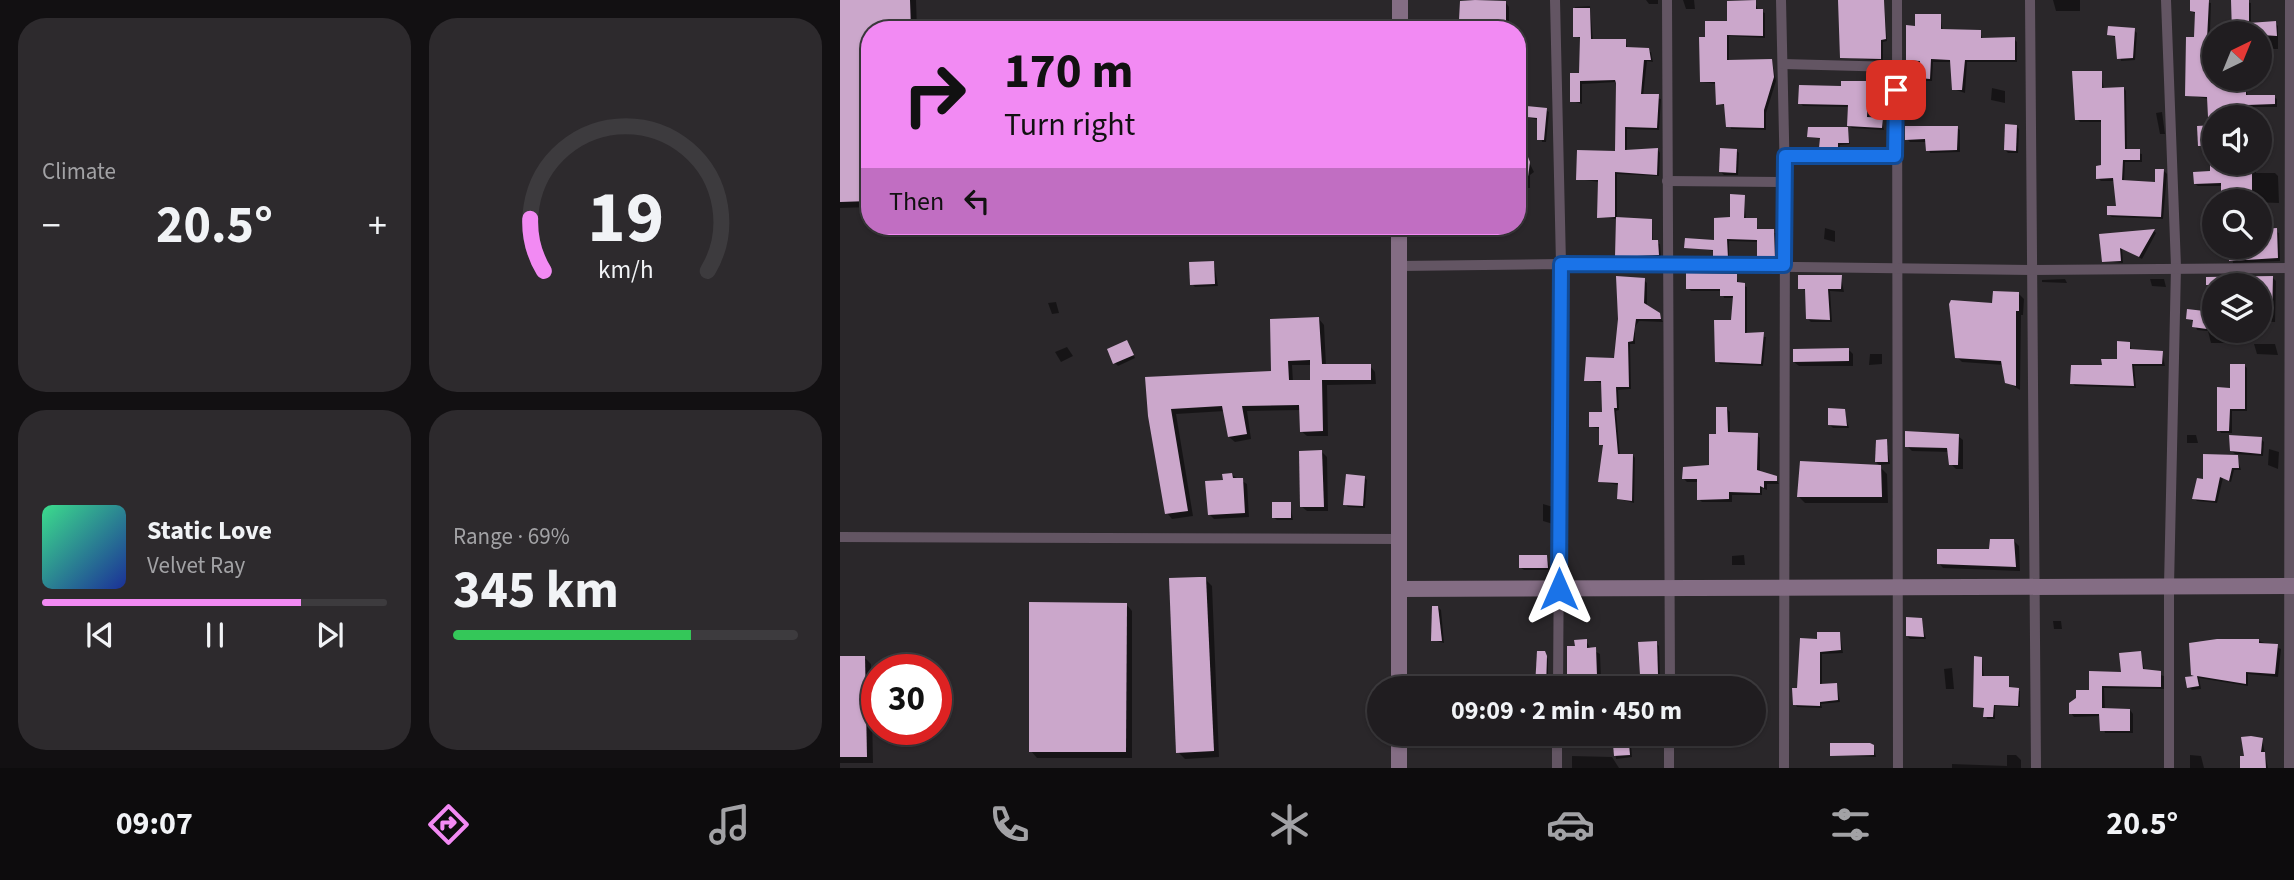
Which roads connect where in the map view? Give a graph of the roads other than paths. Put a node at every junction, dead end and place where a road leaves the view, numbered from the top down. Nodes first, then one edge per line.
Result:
1 (1400, 0) edge
2 (1555, 0) edge
3 (1667, 0) edge
4 (1781, 0) edge
5 (1897, 0) edge
6 (2030, 0) edge
7 (2166, 0) edge
8 (2290, 0) edge
9 (1399, 21) edge
10 (1783, 64) junction
11 (1897, 67) junction
12 (1785, 156) junction
13 (1895, 156) junction
14 (1667, 181) junction
15 (1785, 182) junction
16 (1399, 235) edge
17 (1561, 264) junction
18 (1668, 265) junction
19 (1784, 265) junction
20 (1399, 266) junction
21 (1896, 267) junction
22 (2176, 267) junction
23 (2292, 268) edge
24 (2031, 270) junction
25 (840, 537) edge
26 (1399, 539) junction
27 (2169, 586) junction
28 (2291, 586) edge
29 (1898, 587) junction
30 (2036, 587) junction
31 (1670, 588) junction
32 (1786, 588) junction
33 (1399, 589) junction
34 (1559, 589) junction
35 (1399, 676) edge
36 (1558, 676) edge
37 (1670, 676) edge
38 (1399, 746) edge
39 (1557, 746) edge
40 (1670, 746) edge
41 (1399, 768) edge
42 (1557, 768) edge
43 (1669, 768) edge
44 (1784, 768) edge
45 (1898, 768) edge
46 (2036, 768) edge
47 (2169, 768) edge
48 (2289, 768) edge

1 - 9 street
2 - 17 street
3 - 14 street
4 - 10 street
5 - 11 street
6 - 24 street
7 - 22 street
8 - 23 street
10 - 11 street
10 - 12 street
11 - 13 street
12 - 13 street
12 - 15 street
13 - 21 street
14 - 15 street
14 - 18 street
15 - 19 street
16 - 20 street
17 - 18 street
17 - 20 street
17 - 34 street
18 - 19 street
18 - 31 street
19 - 21 street
19 - 32 street
20 - 26 street
21 - 24 street
21 - 29 street
22 - 23 street
22 - 24 street
22 - 27 street
23 - 28 street
24 - 30 street
25 - 26 street
26 - 33 street
27 - 28 street
27 - 30 street
27 - 47 street
28 - 48 street
29 - 30 street
29 - 32 street
29 - 45 street
30 - 46 street
31 - 32 street
31 - 34 street
31 - 37 street
32 - 44 street
33 - 34 street
33 - 35 street
34 - 36 street
38 - 41 street
39 - 42 street
40 - 43 street

